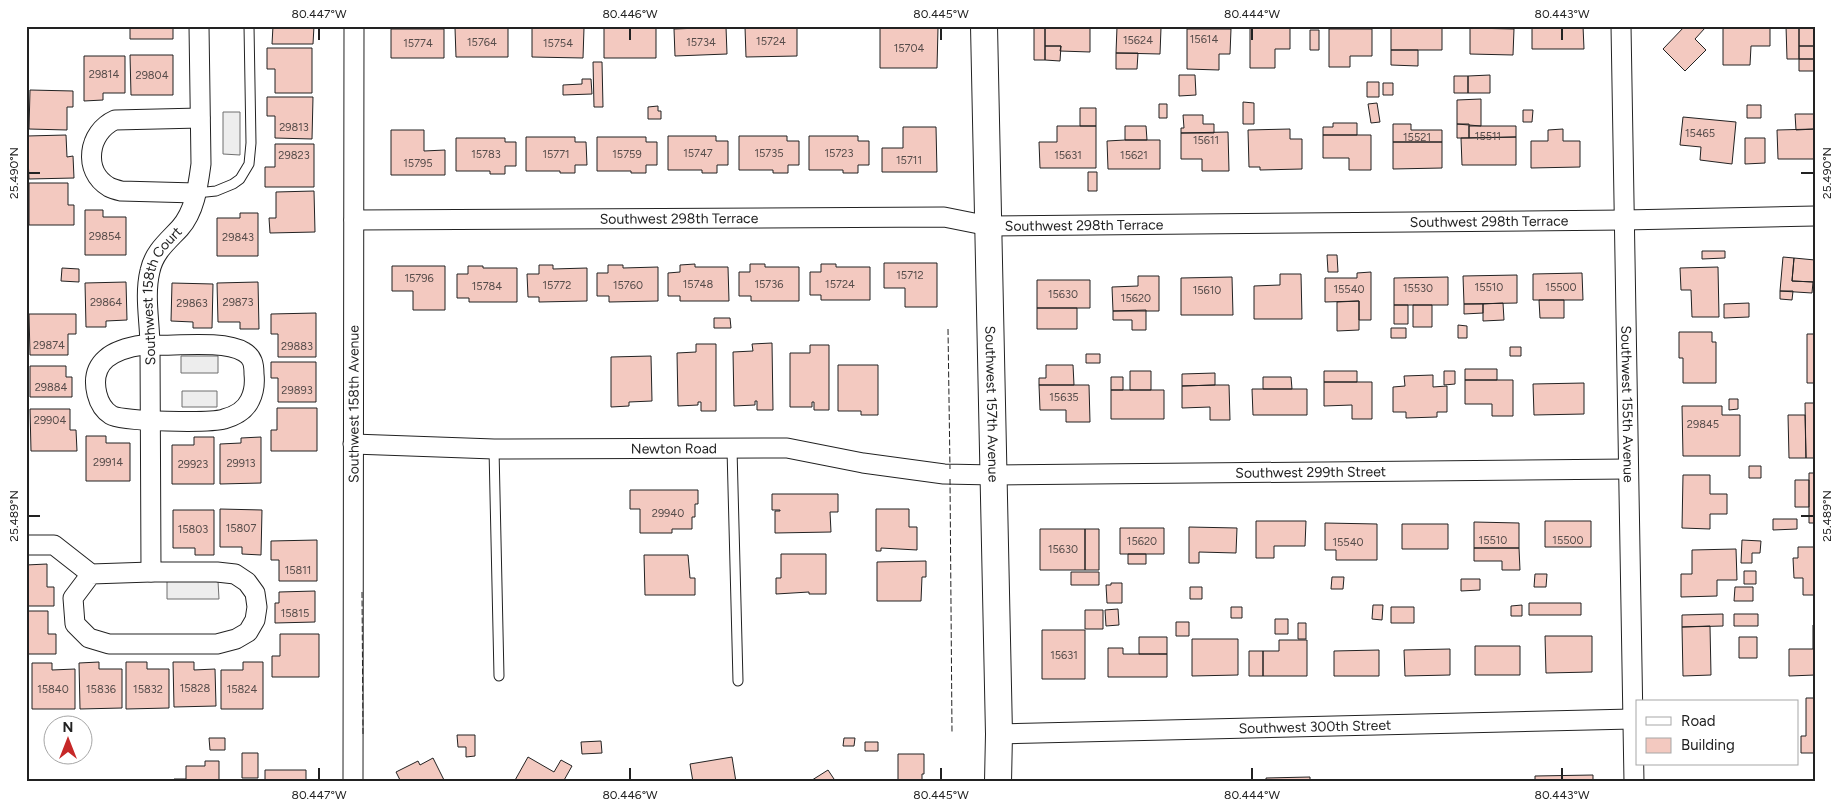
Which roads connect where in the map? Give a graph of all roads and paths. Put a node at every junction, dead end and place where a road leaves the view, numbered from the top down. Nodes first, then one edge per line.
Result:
1 (199, 26) edge
2 (249, 26) edge
3 (354, 26) edge
4 (984, 26) edge
5 (1621, 26) edge
6 (200, 118) junction
7 (196, 193) junction
8 (1815, 216) edge
9 (354, 220) junction
10 (1624, 220) junction
11 (989, 226) junction
12 (150, 346) junction
13 (150, 421) junction
14 (353, 444) junction
15 (494, 449) junction
16 (732, 449) junction
17 (1628, 469) junction
18 (994, 475) junction
19 (26, 545) edge
20 (151, 572) junction
21 (91, 574) junction
22 (499, 676) dead end
23 (738, 680) dead end
24 (1632, 719) junction
25 (999, 734) junction
26 (353, 782) edge
27 (998, 782) edge
28 (1634, 782) edge

1 - 6 street, Southwest 158th Court
2 - 7 lane
3 - 9 street, Southwest 158th Avenue
4 - 11 street, Southwest 157th Avenue
5 - 10 street, Southwest 155th Avenue
6 - 7 street, Southwest 158th Court
6 - 7 street
7 - 12 street, Southwest 158th Court
8 - 10 street, Southwest 298th Terrace
9 - 11 street, Southwest 298th Terrace
9 - 14 street, Southwest 158th Avenue
10 - 11 street, Southwest 298th Terrace
10 - 17 street, Southwest 155th Avenue
11 - 18 street, Southwest 157th Avenue
12 - 13 street, Southwest 158th Court
12 - 13 street
12 - 13 street
13 - 20 street, Southwest 158th Court
14 - 15 street, Newton Road
14 - 26 street, Southwest 158th Avenue
15 - 16 street, Newton Road
15 - 22 lane
16 - 18 street, Newton Road
16 - 23 lane
17 - 18 street, Southwest 299th Street
17 - 24 street, Southwest 155th Avenue
18 - 25 street, Southwest 157th Avenue
19 - 21 street
20 - 21 street
20 - 21 street
24 - 25 street, Southwest 300th Street
24 - 28 street, Southwest 155th Avenue
25 - 27 street, Southwest 157th Avenue

